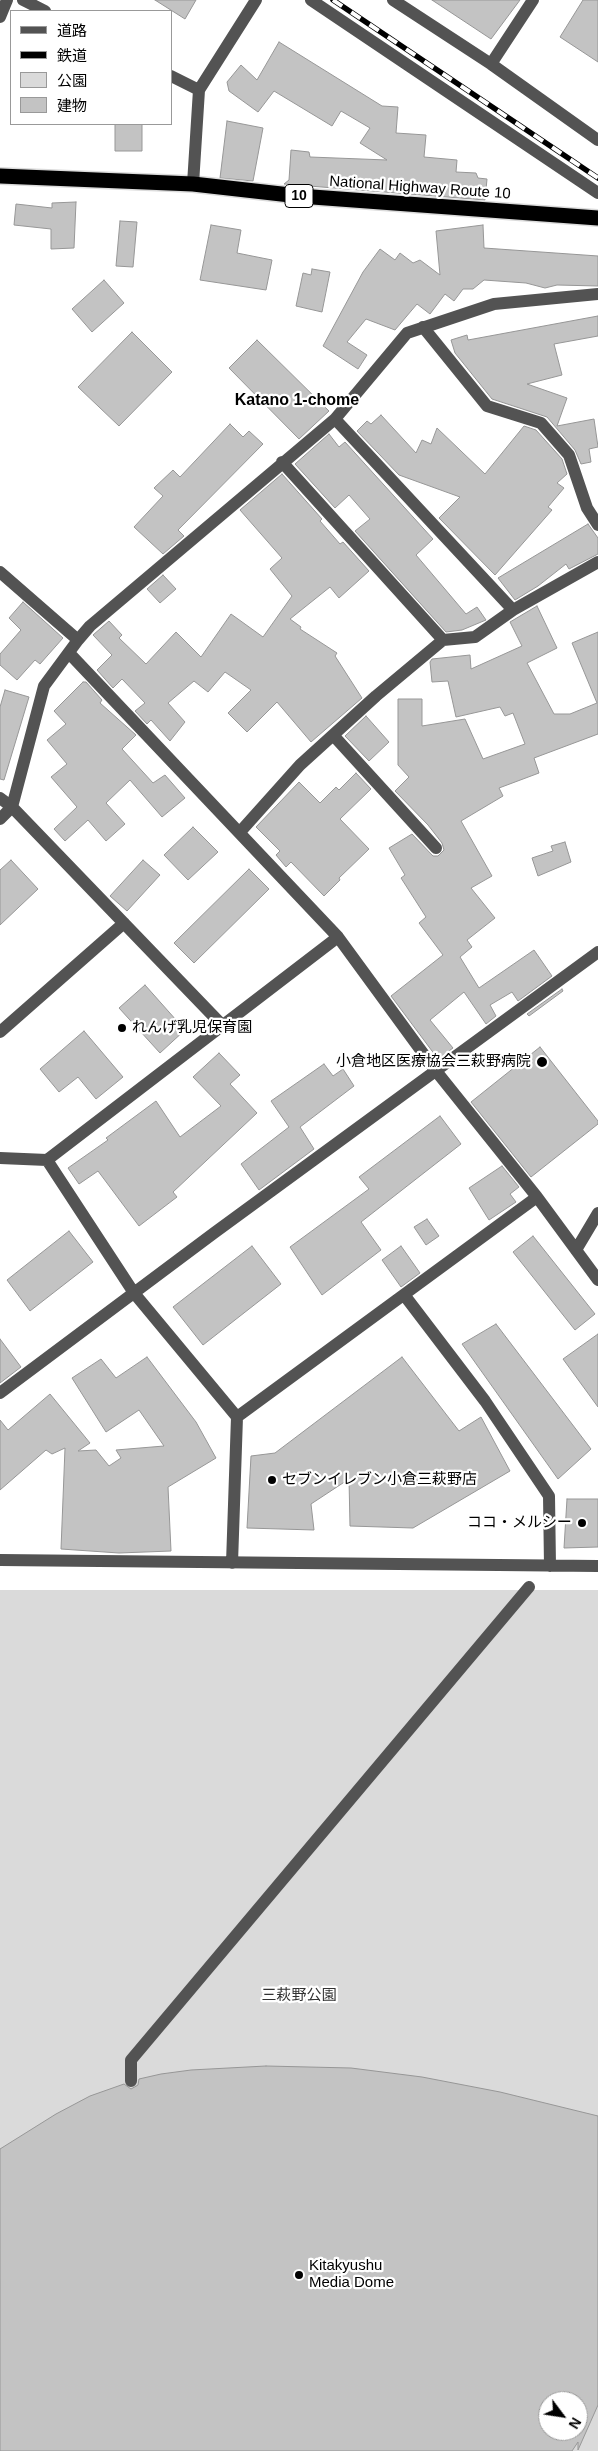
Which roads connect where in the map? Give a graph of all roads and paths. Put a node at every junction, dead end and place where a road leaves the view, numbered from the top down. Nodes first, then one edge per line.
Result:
1 (7, 0) edge
2 (23, 0) edge
3 (256, 0) edge
4 (310, 0) edge
5 (393, 0) edge
6 (533, 0) edge
7 (43, 10) edge
8 (0, 17) edge
9 (491, 64) junction
10 (172, 76) edge
11 (199, 90) junction
12 (598, 140) edge
13 (0, 176) edge
14 (193, 184) junction
15 (598, 193) edge
16 (598, 218) edge
17 (598, 294) edge
18 (423, 327) junction
19 (335, 419) junction
20 (282, 462) junction
21 (598, 525) edge
22 (598, 562) edge
23 (0, 572) edge
24 (513, 610) junction
25 (78, 640) junction
26 (443, 640) junction
27 (69, 653) junction
28 (333, 735) junction
29 (0, 798) edge
30 (12, 807) junction
31 (0, 819) edge
32 (240, 832) junction
33 (436, 848) dead end
34 (124, 923) junction
35 (338, 936) junction
36 (598, 952) edge
37 (221, 1024) junction
38 (0, 1032) edge
39 (436, 1071) junction
40 (0, 1158) edge
41 (47, 1160) junction
42 (537, 1197) junction
43 (598, 1213) edge
44 (576, 1250) junction
45 (598, 1280) edge
46 (134, 1293) junction
47 (405, 1296) junction
48 (0, 1393) edge
49 (238, 1417) junction
50 (0, 1560) edge
51 (232, 1563) junction
52 (550, 1566) junction
53 (598, 1566) edge
54 (529, 1587) dead end
55 (131, 2081) dead end

1 - 8 street
2 - 7 street
3 - 11 street
4 - 15 street
5 - 9 street
6 - 9 street
9 - 12 street
10 - 11 street
11 - 14 street
13 - 14 highway, National Highway Route 10 / 10
14 - 16 highway, National Highway Route 10 / 10
17 - 18 street
18 - 19 street
18 - 21 street
19 - 20 street
19 - 24 street
20 - 25 street
20 - 26 street
22 - 24 street
23 - 25 street
24 - 26 street
25 - 27 street
26 - 28 street
27 - 30 street
27 - 32 street
28 - 32 street
28 - 33 street
29 - 30 street
30 - 31 street
30 - 34 street
32 - 35 street
34 - 37 street
34 - 38 street
35 - 37 street
35 - 39 street
36 - 39 street
37 - 41 street
39 - 42 street
39 - 46 street
40 - 41 street
41 - 46 street
42 - 44 street
42 - 47 street
43 - 44 street
44 - 45 street
46 - 48 street
46 - 49 street
47 - 49 street
47 - 52 street
49 - 51 street
50 - 51 street
51 - 52 street
52 - 53 street
54 - 55 street

